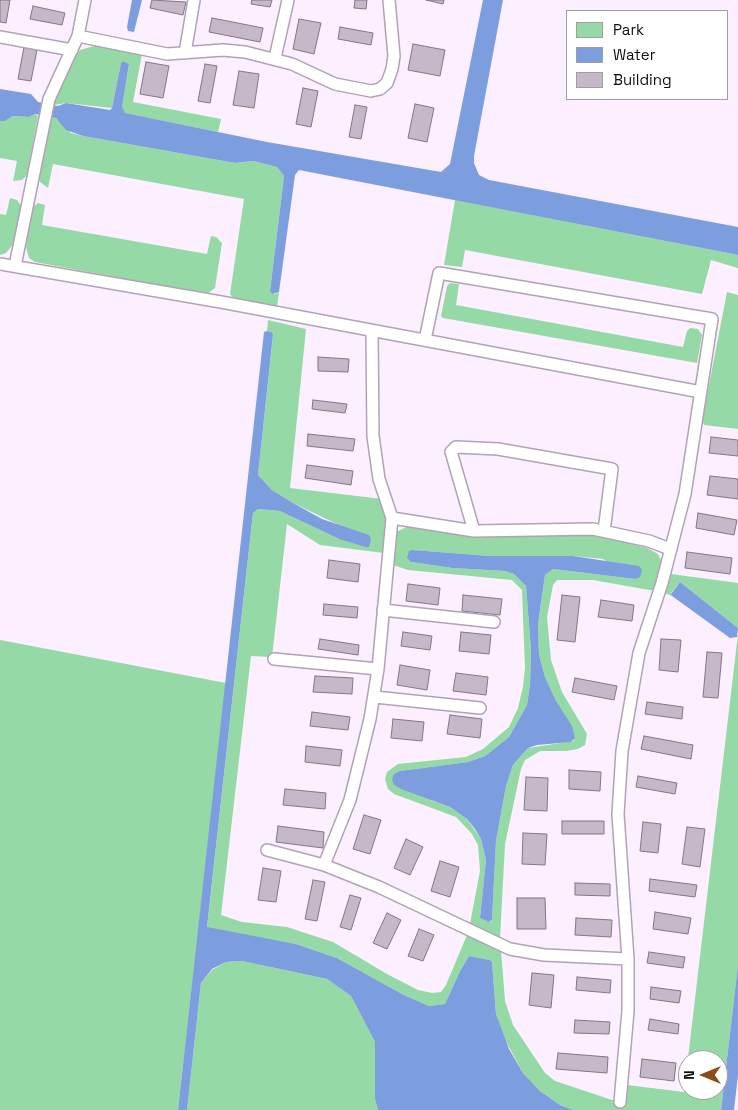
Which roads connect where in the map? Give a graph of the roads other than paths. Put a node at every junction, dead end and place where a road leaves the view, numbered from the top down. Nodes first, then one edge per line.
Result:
1 (85, 0) edge
2 (194, 0) edge
3 (288, 0) edge
4 (389, 0) edge
5 (78, 36) junction
6 (0, 37) edge
7 (72, 50) junction
8 (185, 53) junction
9 (275, 58) junction
10 (0, 264) edge
11 (15, 266) junction
12 (372, 332) junction
13 (425, 340) junction
14 (701, 392) junction
15 (392, 518) junction
16 (474, 531) junction
17 (604, 531) junction
18 (670, 549) junction
19 (383, 610) junction
20 (494, 622) dead end
21 (274, 658) dead end
22 (378, 669) junction
23 (375, 697) junction
24 (480, 708) dead end
25 (267, 850) dead end
26 (324, 865) junction
27 (628, 959) junction
28 (620, 1102) dead end

1 - 5 lane
2 - 8 lane
3 - 9 lane
4 - 9 lane
5 - 7 lane
5 - 8 lane
6 - 7 lane
7 - 11 lane
8 - 9 lane
10 - 11 lane
11 - 12 lane
12 - 13 lane
12 - 15 lane
13 - 14 lane
13 - 14 lane
14 - 18 lane
15 - 16 lane
15 - 19 lane
16 - 17 lane
16 - 17 lane
17 - 18 lane
18 - 27 lane
19 - 20 lane
19 - 22 lane
21 - 22 lane
22 - 23 lane
23 - 24 lane
23 - 26 lane
25 - 26 lane
26 - 27 lane
27 - 28 lane

